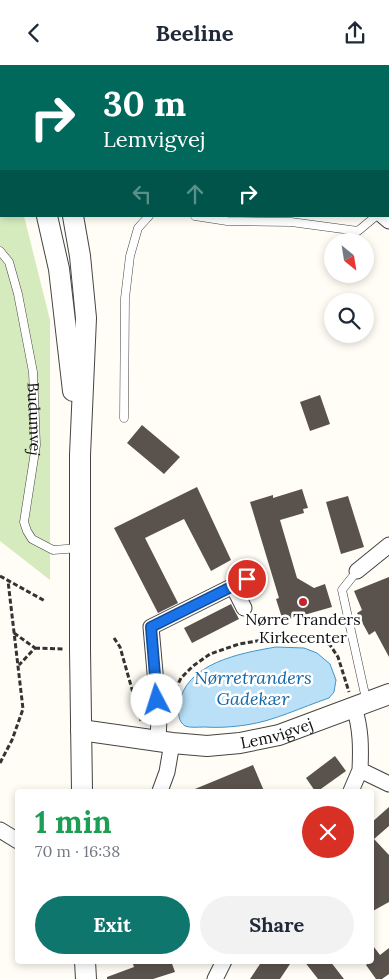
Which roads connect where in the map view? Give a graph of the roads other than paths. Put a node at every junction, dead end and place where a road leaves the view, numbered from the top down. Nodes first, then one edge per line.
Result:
1 (47, 217) edge
2 (73, 217) edge
3 (149, 217) edge
4 (201, 217) edge
5 (375, 217) edge
6 (0, 251) edge
7 (124, 418) dead end
8 (80, 455) junction
9 (389, 545) edge
10 (80, 548) junction
11 (357, 571) joint
12 (247, 579) dead end
13 (233, 586) junction
14 (244, 608) dead end
15 (389, 694) edge
16 (361, 705) junction
17 (81, 730) junction
18 (159, 741) junction
19 (360, 769) junction
20 (389, 784) edge
21 (82, 789) edge
22 (161, 789) edge
23 (352, 789) edge
24 (0, 830) edge
25 (15, 839) edge
26 (85, 964) edge
27 (86, 979) edge

1 - 8 street
2 - 8 street
3 - 7 lane
4 - 5 lane
6 - 10 lane, Budumvej
8 - 10 street
9 - 11 street
10 - 17 street
11 - 16 lane
12 - 13 street
13 - 14 street
13 - 18 street
15 - 16 street, Lemvigvej
16 - 18 street, Lemvigvej
16 - 19 street
17 - 18 street, Lemvigvej
17 - 21 street
18 - 22 street
19 - 20 street
19 - 23 street
24 - 25 street
26 - 27 street

